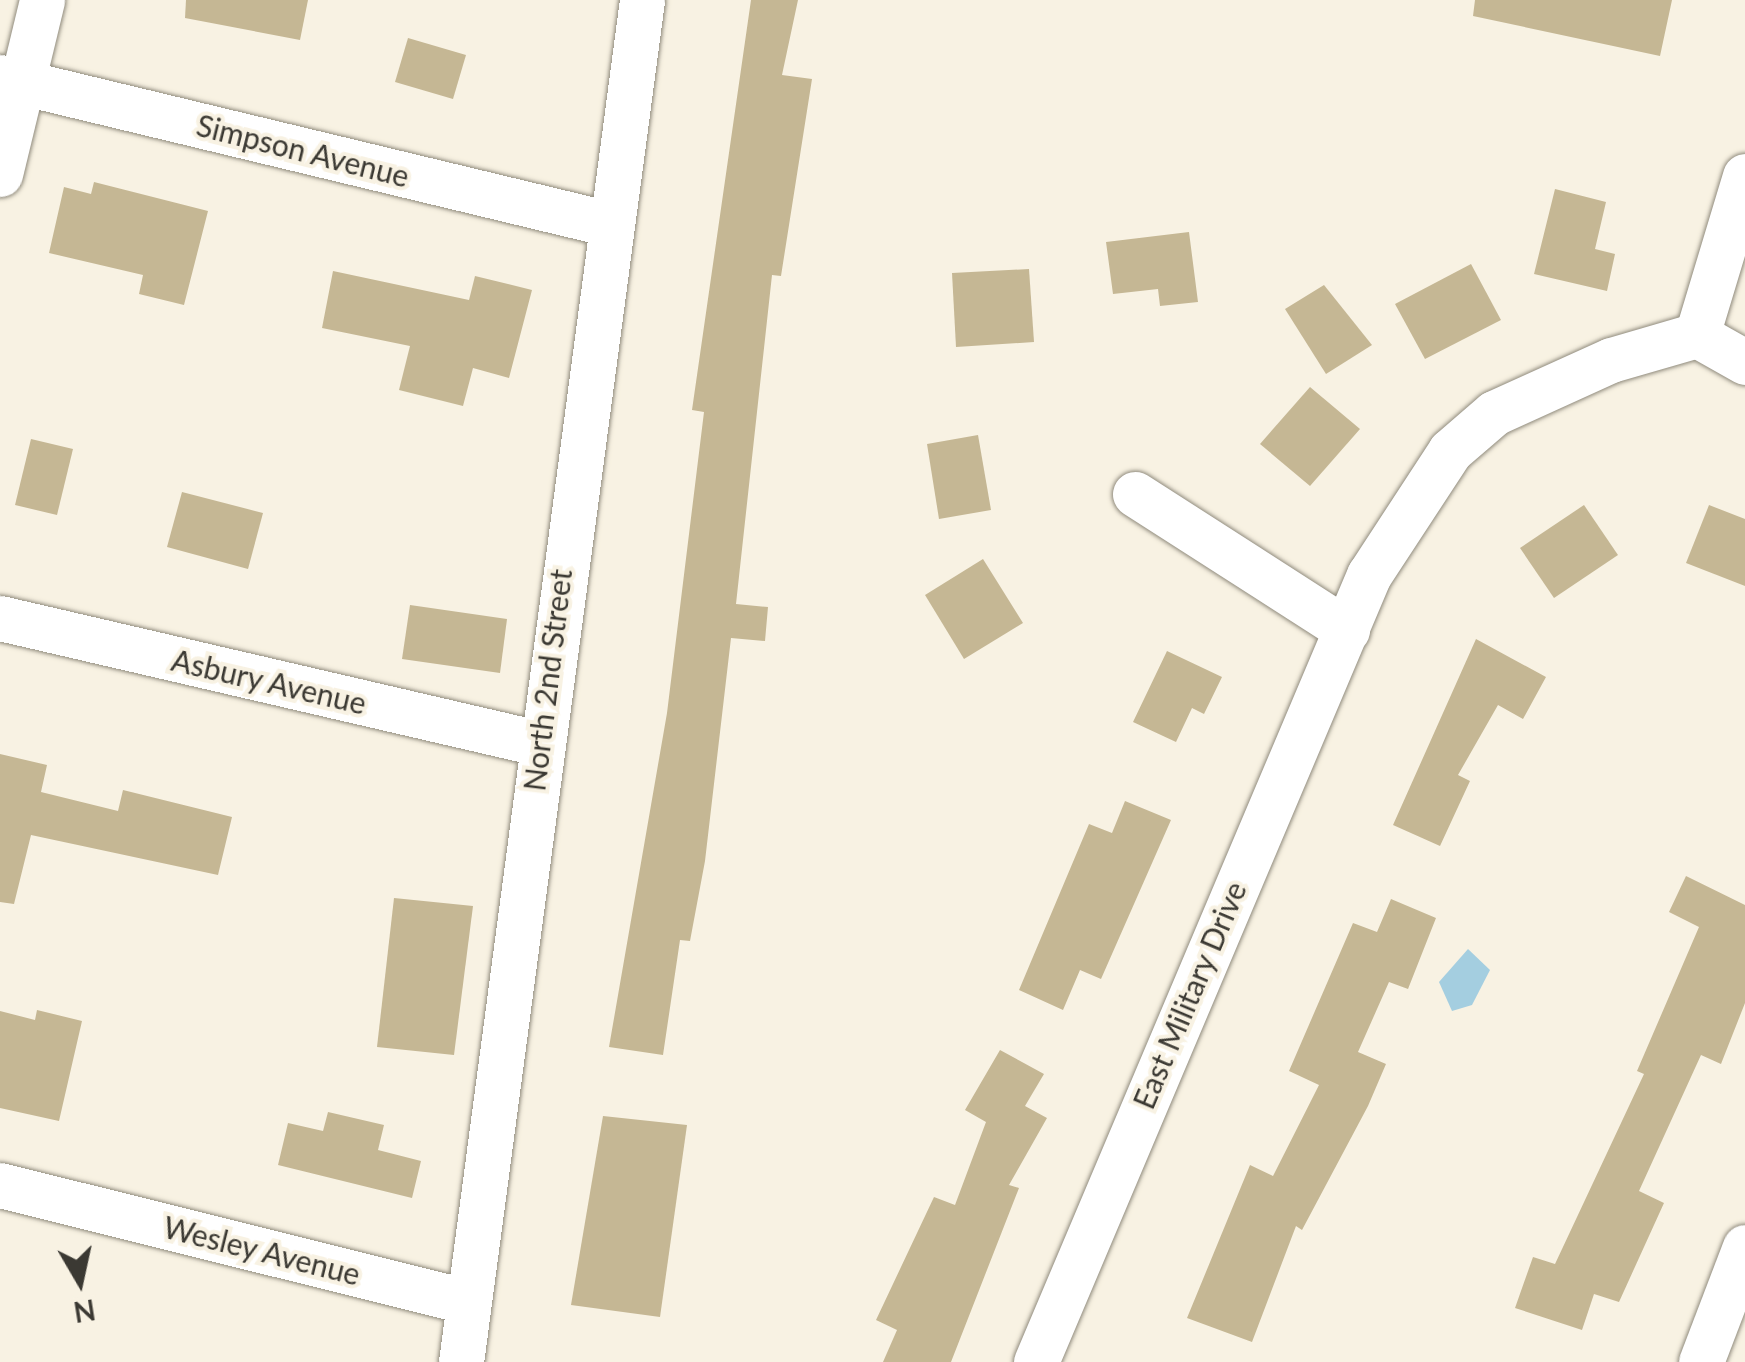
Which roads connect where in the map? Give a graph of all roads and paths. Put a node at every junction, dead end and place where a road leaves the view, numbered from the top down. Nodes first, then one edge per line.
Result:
1 (42, 0) edge
2 (642, 0) edge
3 (10, 80) edge
4 (0, 174) edge
5 (1745, 176) edge
6 (606, 224) junction
7 (1697, 335) junction
8 (1745, 362) edge
9 (1135, 494) dead end
10 (0, 618) edge
11 (1347, 630) junction
12 (538, 743) junction
13 (0, 1185) edge
14 (1745, 1247) edge
15 (466, 1301) junction
16 (461, 1362) edge
17 (1036, 1362) edge
18 (1701, 1362) edge

1 - 3 street
2 - 6 street, North 2nd Street
3 - 4 street
3 - 6 street, Simpson Avenue
5 - 7 street
6 - 12 street, North 2nd Street
7 - 8 street
7 - 11 street, East Military Drive
9 - 11 street
10 - 12 street, Asbury Avenue
11 - 17 street, East Military Drive
12 - 15 street, North 2nd Street
13 - 15 street, Wesley Avenue
14 - 18 street
15 - 16 street, North 2nd Street

